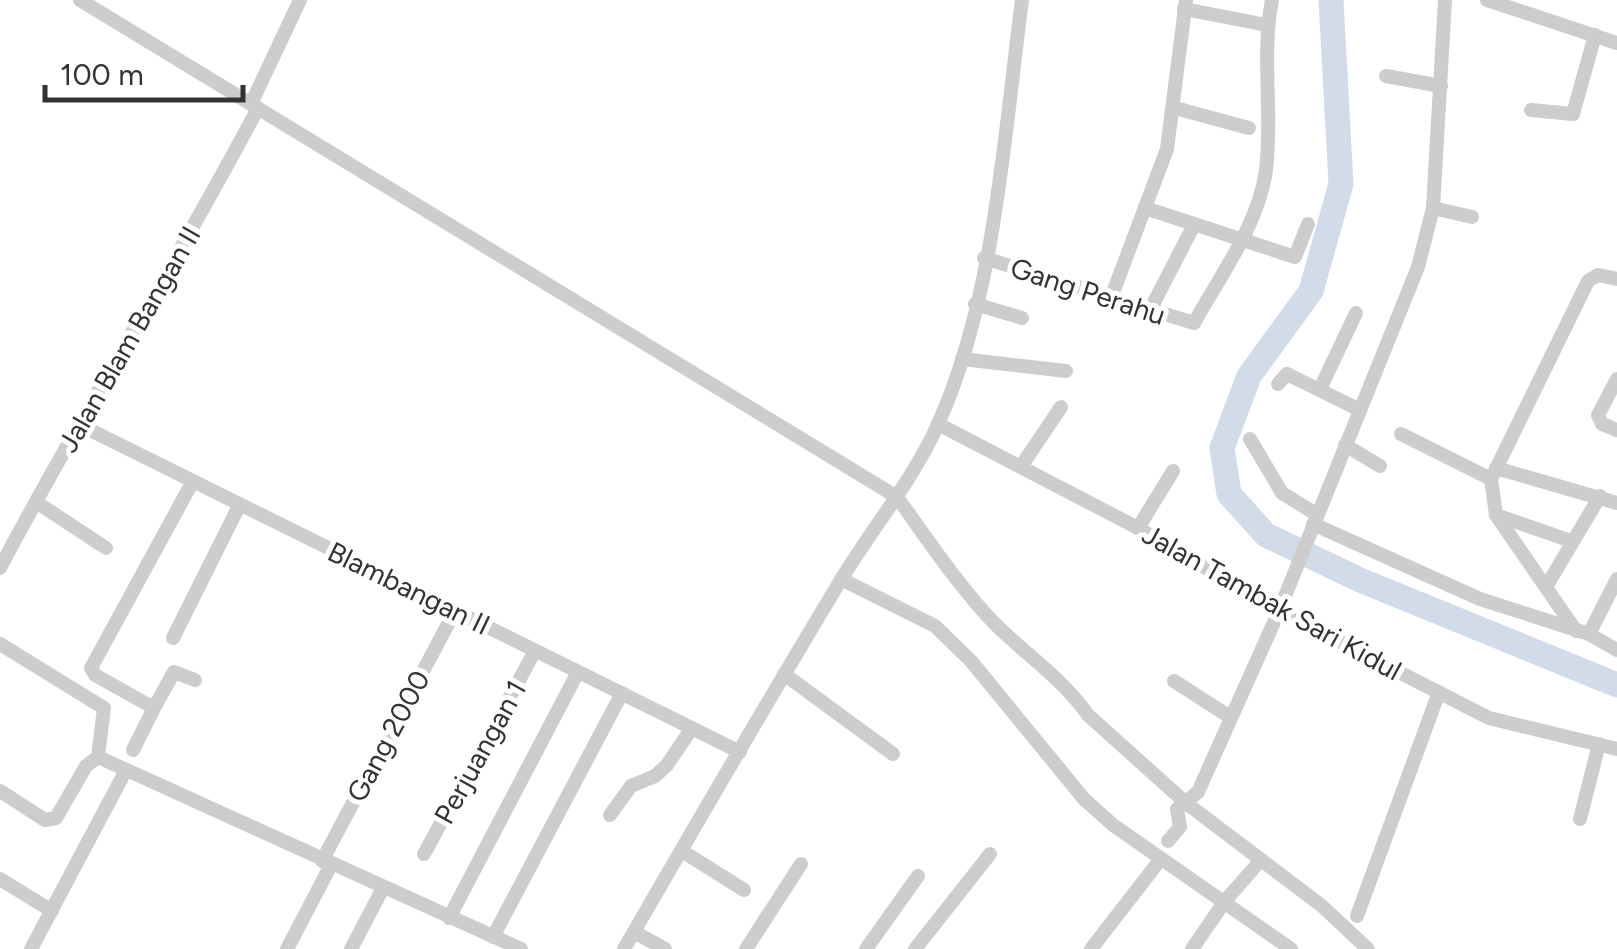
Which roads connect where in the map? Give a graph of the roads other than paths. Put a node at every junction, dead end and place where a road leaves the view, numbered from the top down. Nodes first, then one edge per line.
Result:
1 (80, 0) edge
2 (300, 0) edge
3 (1022, 0) edge
4 (1272, 0) edge
5 (1445, 0) edge
6 (1487, 0) edge
7 (1185, 4) edge
8 (1267, 25) junction
9 (1596, 35) junction
10 (1617, 42) edge
11 (1386, 76) dead end
12 (1441, 86) junction
13 (255, 106) junction
14 (1174, 108) junction
15 (1531, 110) dead end
16 (1248, 128) dead end
17 (1145, 208) junction
18 (1433, 208) junction
19 (1472, 217) dead end
20 (1308, 224) dead end
21 (1194, 225) junction
22 (1241, 238) junction
23 (984, 258) junction
24 (1617, 279) edge
25 (1112, 298) junction
26 (975, 304) junction
27 (1150, 310) junction
28 (1356, 313) dead end
29 (1022, 318) dead end
30 (962, 359) junction
31 (1066, 371) dead end
32 (1617, 379) edge
33 (1278, 384) dead end
34 (1320, 389) junction
35 (1061, 407) dead end
36 (1360, 410) junction
37 (78, 424) junction
38 (938, 424) junction
39 (1617, 430) edge
40 (1400, 434) dead end
41 (1250, 439) dead end
42 (1345, 444) junction
43 (1022, 465) junction
44 (1380, 466) dead end
45 (1173, 470) dead end
46 (1494, 473) junction
47 (193, 481) junction
48 (1600, 496) junction
49 (898, 497) junction
50 (36, 502) junction
51 (1617, 503) edge
52 (240, 504) junction
53 (1496, 515) junction
54 (1312, 525) junction
55 (1138, 528) junction
56 (1571, 541) junction
57 (106, 548) dead end
58 (0, 568) edge
59 (841, 579) junction
60 (1617, 579) edge
61 (1546, 587) junction
62 (455, 611) junction
63 (1278, 611) junction
64 (1583, 633) junction
65 (172, 638) dead end
66 (0, 644) edge
67 (535, 650) junction
68 (1617, 650) edge
69 (578, 672) junction
70 (784, 674) junction
71 (194, 680) dead end
72 (1174, 682) dead end
73 (1439, 692) junction
74 (622, 693) junction
75 (154, 708) junction
76 (1230, 717) junction
77 (692, 728) junction
78 (1598, 744) junction
79 (730, 747) junction
80 (1617, 749) edge
81 (132, 750) dead end
82 (894, 754) dead end
83 (98, 757) junction
84 (125, 772) junction
85 (0, 791) edge
86 (1186, 803) junction
87 (610, 815) dead end
88 (1580, 819) dead end
89 (1168, 841) dead end
90 (682, 851) junction
91 (424, 854) dead end
92 (990, 854) dead end
93 (1160, 860) junction
94 (1261, 860) junction
95 (327, 863) junction
96 (801, 864) dead end
97 (918, 876) dead end
98 (0, 879) edge
99 (383, 888) junction
100 (744, 890) dead end
101 (1225, 900) junction
102 (52, 911) junction
103 (1357, 916) dead end
104 (448, 918) junction
105 (634, 932) junction
106 (493, 936) junction
107 (31, 949) edge
108 (287, 949) edge
109 (352, 949) edge
110 (521, 949) edge
111 (624, 949) edge
112 (665, 949) edge
113 (746, 949) edge
114 (866, 949) edge
115 (914, 949) edge
116 (1091, 949) edge
117 (1192, 949) edge
118 (1291, 949) edge
119 (1368, 949) edge

1 - 13 street
2 - 13 street, Jalan Blam Bangan II
3 - 23 street
4 - 8 street
5 - 12 street
6 - 9 street
7 - 8 street
7 - 14 street
8 - 22 street
9 - 10 street
9 - 15 street
11 - 12 street
12 - 18 street
13 - 37 street, Jalan Blam Bangan II
13 - 49 street
14 - 16 street
14 - 17 street
17 - 21 street
17 - 25 street
18 - 19 street
18 - 36 street
20 - 22 street
21 - 22 street
21 - 27 street
22 - 27 street, Gang Perahu
23 - 25 street, Gang Perahu
23 - 26 street
24 - 46 street
25 - 27 street, Gang Perahu
26 - 29 street
26 - 30 street
28 - 34 street
30 - 31 street
30 - 38 street
32 - 39 street
33 - 34 street
34 - 36 street
35 - 43 street
36 - 42 street
37 - 47 street, Blambangan II
37 - 50 street, Jalan Blam Bangan II
38 - 43 street, Jalan Tambak Sari Kidul
38 - 49 street
40 - 46 street
41 - 54 street
42 - 44 street
42 - 54 street
43 - 55 street, Jalan Tambak Sari Kidul
45 - 55 street
46 - 48 street
46 - 53 street
47 - 52 street, Blambangan II
47 - 75 street
48 - 51 street
48 - 56 street
49 - 59 street
49 - 86 street
50 - 57 street
50 - 58 street, Jalan Blam Bangan II
52 - 62 street, Blambangan II
52 - 65 street
53 - 56 street
53 - 61 street
54 - 63 street
54 - 64 street
55 - 63 street, Jalan Tambak Sari Kidul
56 - 61 street
59 - 70 street
59 - 93 street
60 - 64 street
61 - 64 street
62 - 67 street, Blambangan II
62 - 95 street, Gang 2000
63 - 73 street, Jalan Tambak Sari Kidul
63 - 76 street
64 - 68 street
66 - 83 street
67 - 69 street, Blambangan II
67 - 91 street, Perjuangan 1
69 - 74 street, Blambangan II
69 - 104 street
70 - 79 street
70 - 82 street
71 - 75 street
72 - 76 street
73 - 78 street, Jalan Tambak Sari Kidul
73 - 103 street
74 - 77 street, Blambangan II
74 - 106 street
75 - 81 street
76 - 86 street
77 - 79 street, Blambangan II
77 - 87 street
78 - 80 street, Jalan Tambak Sari Kidul
78 - 88 street
79 - 90 street
83 - 84 street
83 - 85 street
84 - 95 street
84 - 102 street
86 - 89 street
86 - 94 street
90 - 100 street
90 - 105 street
92 - 115 street
93 - 101 street
93 - 116 street
94 - 101 street
94 - 119 street
95 - 99 street
95 - 108 street, Gang 2000
96 - 113 street
97 - 114 street
98 - 102 street
99 - 104 street
99 - 109 street
101 - 117 street
101 - 118 street
102 - 107 street
104 - 106 street
105 - 111 street
105 - 112 street
106 - 110 street

